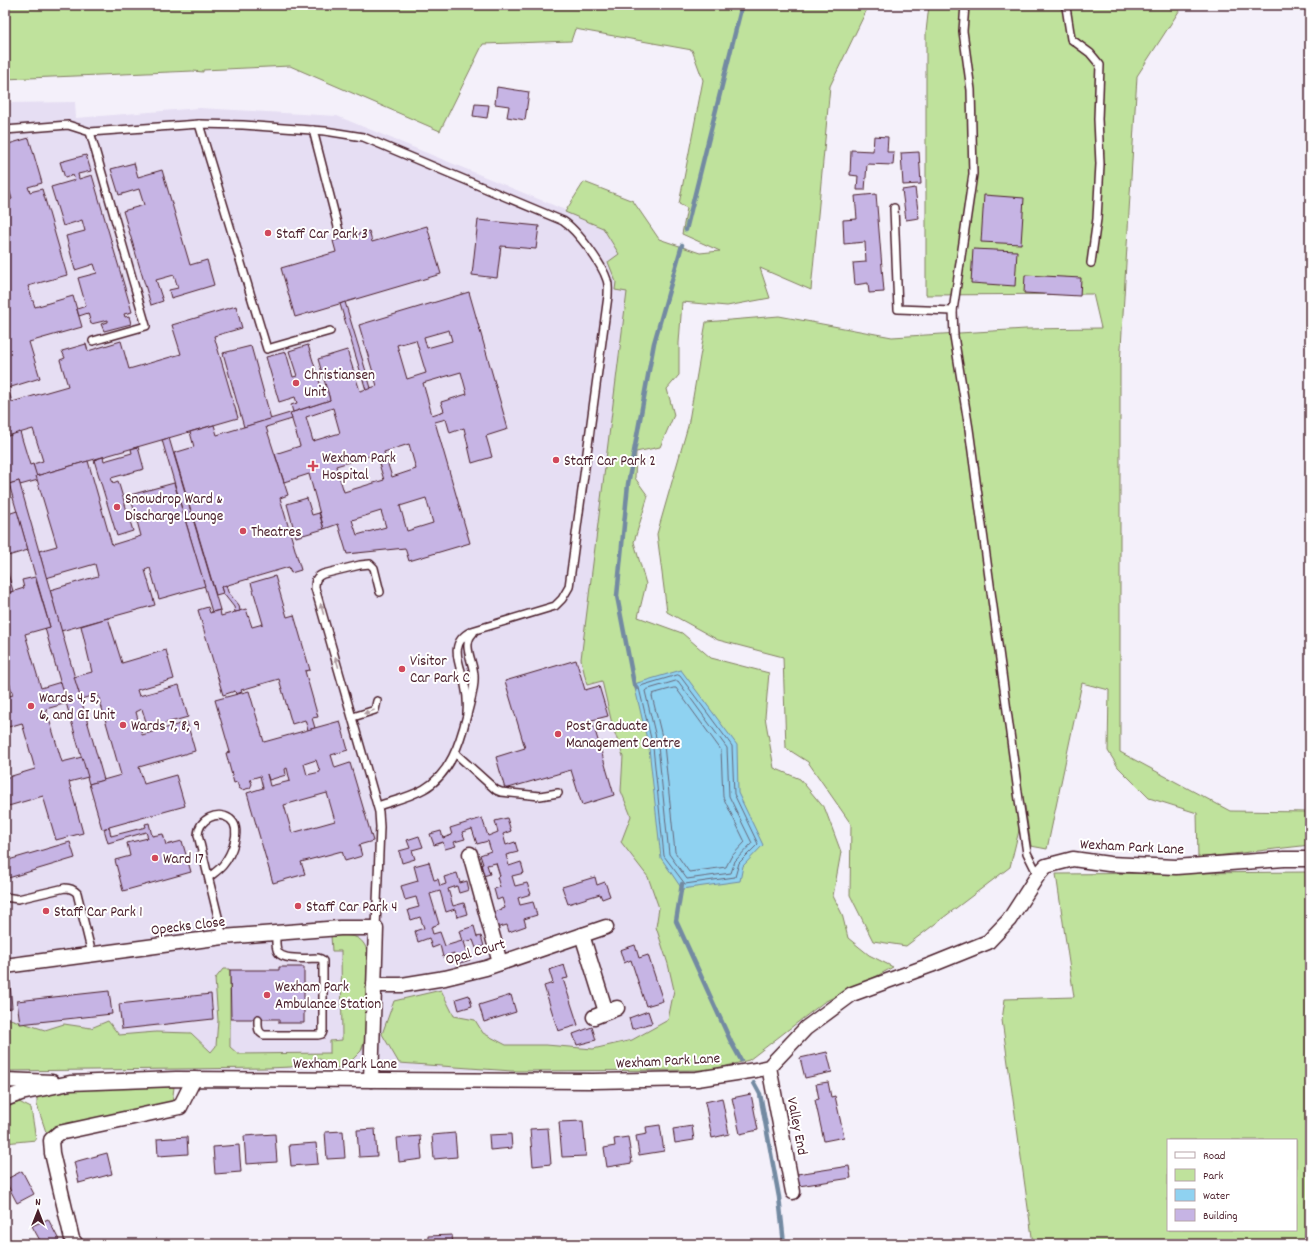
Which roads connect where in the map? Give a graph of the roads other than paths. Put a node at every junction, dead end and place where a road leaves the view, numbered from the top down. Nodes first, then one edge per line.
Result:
1 (965, 5) edge
2 (1064, 5) edge
3 (199, 124) junction
4 (5, 130) edge
5 (313, 130) junction
6 (90, 132) junction
7 (894, 208) dead end
8 (339, 231) dead end
9 (1091, 263) dead end
10 (953, 310) junction
11 (330, 332) dead end
12 (93, 341) dead end
13 (380, 592) dead end
14 (476, 630) junction
15 (377, 701) dead end
16 (467, 713) junction
17 (353, 717) junction
18 (455, 753) junction
19 (558, 793) dead end
20 (378, 806) junction
21 (470, 854) dead end
22 (1310, 859) edge
23 (1038, 875) junction
24 (209, 877) junction
25 (5, 897) edge
26 (606, 927) dead end
27 (376, 928) junction
28 (276, 933) junction
29 (582, 935) junction
30 (223, 938) junction
31 (92, 954) junction
32 (500, 963) junction
33 (5, 966) edge
34 (374, 985) junction
35 (606, 1012) dead end
36 (258, 1019) dead end
37 (769, 1067) junction
38 (194, 1079) junction
39 (5, 1080) edge
40 (371, 1080) junction
41 (70, 1083) junction
42 (5, 1099) edge
43 (793, 1192) dead end
44 (76, 1244) edge

1 - 10 lane
2 - 9 lane
3 - 5 lane
3 - 6 lane
3 - 11 lane
4 - 6 lane
5 - 8 lane
5 - 14 lane
6 - 12 lane
7 - 10 lane
10 - 23 lane
17 -> 13 lane
14 - 16 lane
14 - 16 lane
15 -> 17 lane
16 - 18 lane
17 - 20 lane
18 - 19 lane
18 - 20 lane
20 - 27 lane
21 - 32 street
22 - 23 street, Wexham Park Lane
23 - 37 street, Wexham Park Lane
24 - 24 lane
24 - 30 lane
25 - 31 lane
26 - 29 street, Opal Court
27 - 28 street, Opecks Close
27 - 34 street
28 - 30 street, Opecks Close
28 - 36 lane
29 - 32 street, Opal Court
29 - 35 street
30 - 31 street, Opecks Close
31 - 33 street, Opecks Close
32 - 34 street, Opal Court
34 - 40 street
37 - 40 street, Wexham Park Lane
37 - 43 street, Valley End
38 - 40 street, Wexham Park Lane
38 - 41 street, Wexham Park Lane
38 - 44 street
39 - 41 street, Wexham Park Lane
41 - 42 street, Wexham Park Lane

